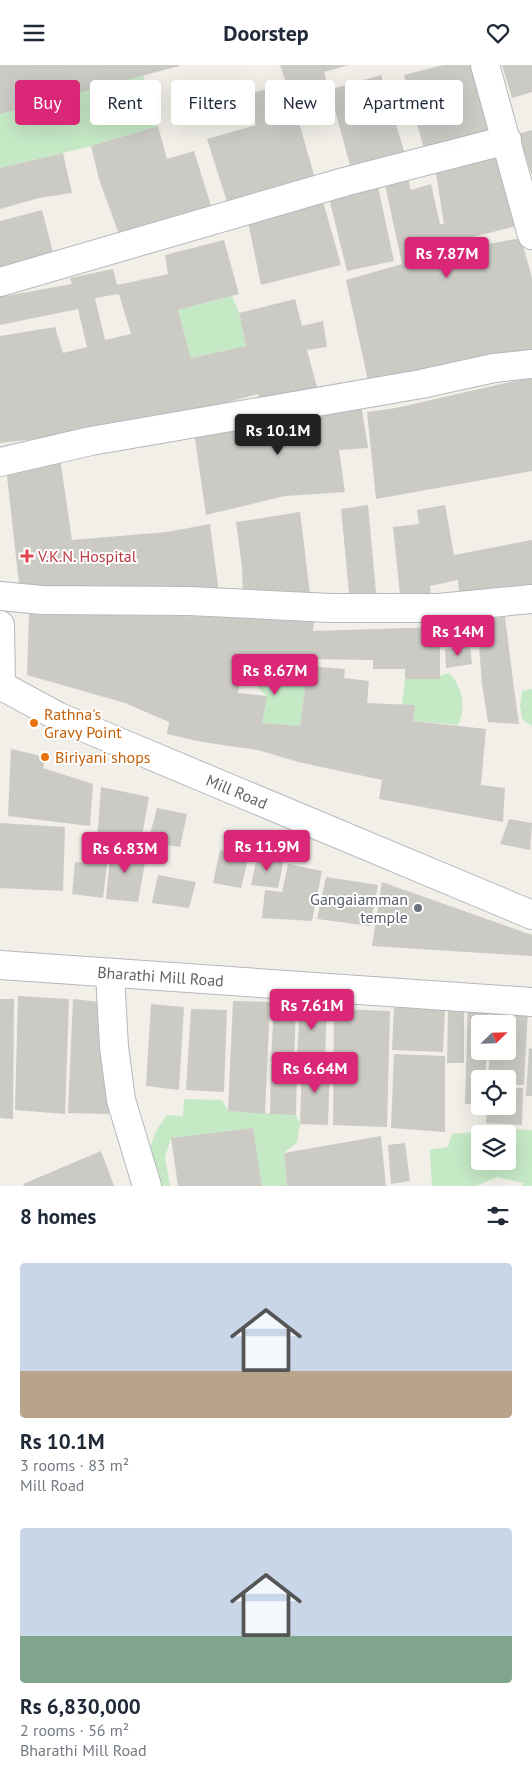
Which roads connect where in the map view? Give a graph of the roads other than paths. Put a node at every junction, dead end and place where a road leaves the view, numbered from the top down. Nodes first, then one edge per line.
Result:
1 (485, 65) edge
2 (507, 140) junction
3 (532, 235) edge
4 (0, 282) edge
5 (532, 364) edge
6 (0, 462) edge
7 (0, 596) edge
8 (532, 599) edge
9 (0, 625) edge
10 (0, 685) edge
11 (532, 915) edge
12 (0, 965) edge
13 (110, 974) junction
14 (532, 1003) edge
15 (147, 1186) edge

1 - 2 street
2 - 3 street
2 - 4 street
5 - 6 street
7 - 8 street
9 - 10 street
10 - 11 street, Mill Road
12 - 13 street, Bharathi Mill Road
13 - 14 street, Bharathi Mill Road
13 - 15 street

